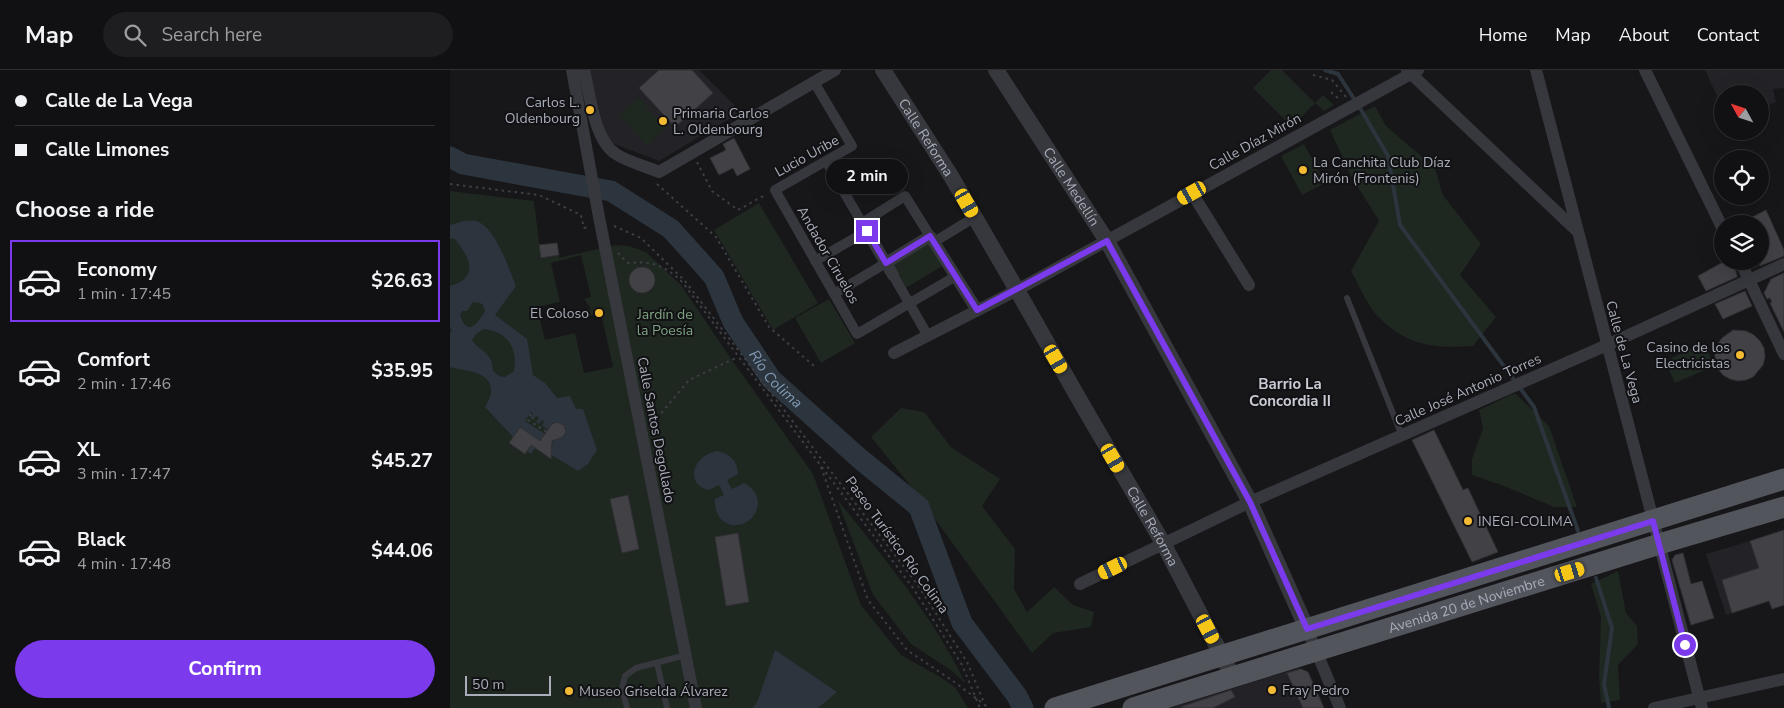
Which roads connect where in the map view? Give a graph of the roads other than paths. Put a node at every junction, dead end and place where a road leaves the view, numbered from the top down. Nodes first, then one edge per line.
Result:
1 (572, 70) edge
2 (584, 70) edge
3 (835, 70) edge
4 (883, 70) edge
5 (996, 70) edge
6 (1536, 70) edge
7 (1645, 70) edge
8 (1412, 71) edge
9 (814, 82) junction
10 (826, 161) junction
11 (775, 190) joint
12 (1192, 193) junction
13 (1716, 215) edge
14 (975, 217) junction
15 (864, 227) junction
16 (1577, 231) junction
17 (932, 239) junction
18 (1107, 241) junction
19 (815, 260) junction
20 (886, 263) junction
21 (1784, 264) edge
22 (1744, 270) edge
23 (893, 276) joint
24 (956, 276) junction
25 (1748, 279) junction
26 (1249, 285) dead end
27 (1017, 290) junction
28 (834, 294) junction
29 (1347, 298) dead end
30 (909, 304) junction
31 (977, 310) junction
32 (928, 336) junction
33 (1607, 345) junction
34 (894, 353) dead end
35 (1784, 354) edge
36 (1402, 436) junction
37 (1784, 479) edge
38 (1250, 502) junction
39 (1784, 507) edge
40 (1653, 521) junction
41 (1163, 543) junction
42 (1659, 544) junction
43 (1080, 584) dead end
44 (1307, 629) junction
45 (1315, 651) junction
46 (686, 655) junction
47 (1222, 655) junction
48 (657, 664) junction
49 (1233, 677) junction
50 (1784, 679) edge
51 (1700, 703) edge
52 (1060, 707) edge
53 (627, 708) edge
54 (667, 708) edge
55 (696, 708) edge
56 (1133, 708) edge
57 (1340, 708) edge
58 (1654, 708) edge

1 - 46 street, Calle Santos Degollado
2 - 9 street
3 - 9 street
4 - 14 street, Calle Reforma
5 - 18 street, Calle Medellín
6 - 16 street, Calle de La Vega
7 - 13 street
8 - 12 street, Calle Díaz Mirón
8 - 16 street
9 - 10 street, Lucio Uribe
10 - 11 street, Lucio Uribe
10 - 15 street
11 - 19 street, Andador Ciruelos
12 - 18 street, Calle Díaz Mirón
12 - 26 street
14 - 17 street
14 - 27 street, Calle Reforma
15 - 17 street
15 - 19 street
15 - 20 street
16 - 33 street, Calle de La Vega
17 - 20 street
17 - 24 street
18 - 27 street, Calle Díaz Mirón
18 - 38 street, Calle Medellín
19 - 28 street, Andador Ciruelos
20 - 23 street
20 - 28 street
21 - 25 street, Calle José Antonio Torres
22 - 25 street
23 - 30 street
24 - 30 street
24 - 31 street
25 - 33 street, Calle José Antonio Torres
25 - 35 street
27 - 31 street, Calle Díaz Mirón
27 - 41 street, Calle Reforma
28 - 30 street, Andador Ciruelos
29 - 36 lane
30 - 32 street
31 - 32 street, Calle Díaz Mirón
32 - 34 street, Calle Díaz Mirón
33 - 36 street, Calle José Antonio Torres
33 - 40 street, Calle de La Vega
36 - 38 street, Calle José Antonio Torres
37 - 40 main road, Avenida 20 de Noviembre
38 - 41 street, Calle José Antonio Torres
38 - 44 street, Calle Medellín
39 - 42 main road, Avenida 20 de Noviembre
40 - 42 street, Calle de La Vega
40 - 44 main road, Avenida 20 de Noviembre
41 - 43 street, Calle José Antonio Torres
41 - 47 street, Calle Reforma
42 - 45 main road, Avenida 20 de Noviembre
42 - 51 street, Calle de La Vega
44 - 45 street, Calle Medellín
44 - 47 main road, Avenida 20 de Noviembre
45 - 49 main road, Avenida 20 de Noviembre
45 - 57 street, Calle Medellín
46 - 48 lane
46 - 55 street, Calle Santos Degollado
47 - 49 street, Calle Reforma
47 - 52 main road, Avenida 20 de Noviembre
48 - 53 lane
48 - 54 lane
49 - 56 main road, Avenida 20 de Noviembre
50 - 51 street
51 - 58 street

